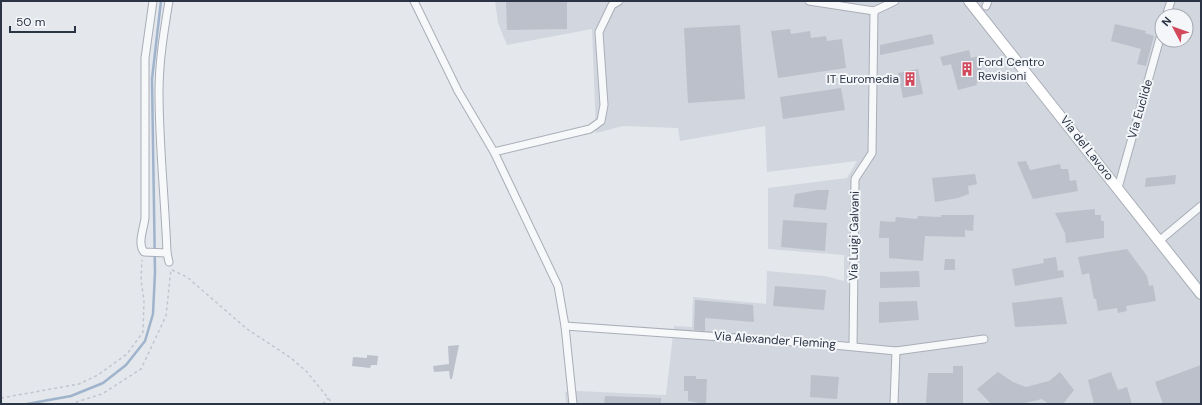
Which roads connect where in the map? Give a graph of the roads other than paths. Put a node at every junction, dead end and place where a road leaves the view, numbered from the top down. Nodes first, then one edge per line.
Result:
1 (153, 1) edge
2 (169, 1) edge
3 (414, 1) edge
4 (618, 1) edge
5 (809, 1) edge
6 (895, 1) edge
7 (970, 2) edge
8 (874, 11) junction
9 (1157, 48) edge
10 (494, 152) junction
11 (1118, 188) junction
12 (1201, 206) edge
13 (1159, 241) junction
14 (165, 253) junction
15 (169, 262) road end
16 (1201, 294) edge
17 (565, 326) junction
18 (984, 339) dead end
19 (853, 346) junction
20 (896, 351) junction
21 (573, 404) edge
22 (894, 404) edge

1 - 14 street
2 - 14 street
3 - 10 street
4 - 10 street
5 - 8 street
6 - 8 street
7 - 11 main road, Via del Lavoro
8 - 19 street, Via Luigi Galvani
9 - 11 street, Via Euclide
10 - 17 street
11 - 13 main road, Via del Lavoro
12 - 13 street
13 - 16 main road, Via del Lavoro
14 - 15 street
17 - 19 street, Via Alexander Fleming
17 - 21 street
18 - 20 street, Via Alexander Fleming
19 - 20 street, Via Alexander Fleming
20 - 22 street

